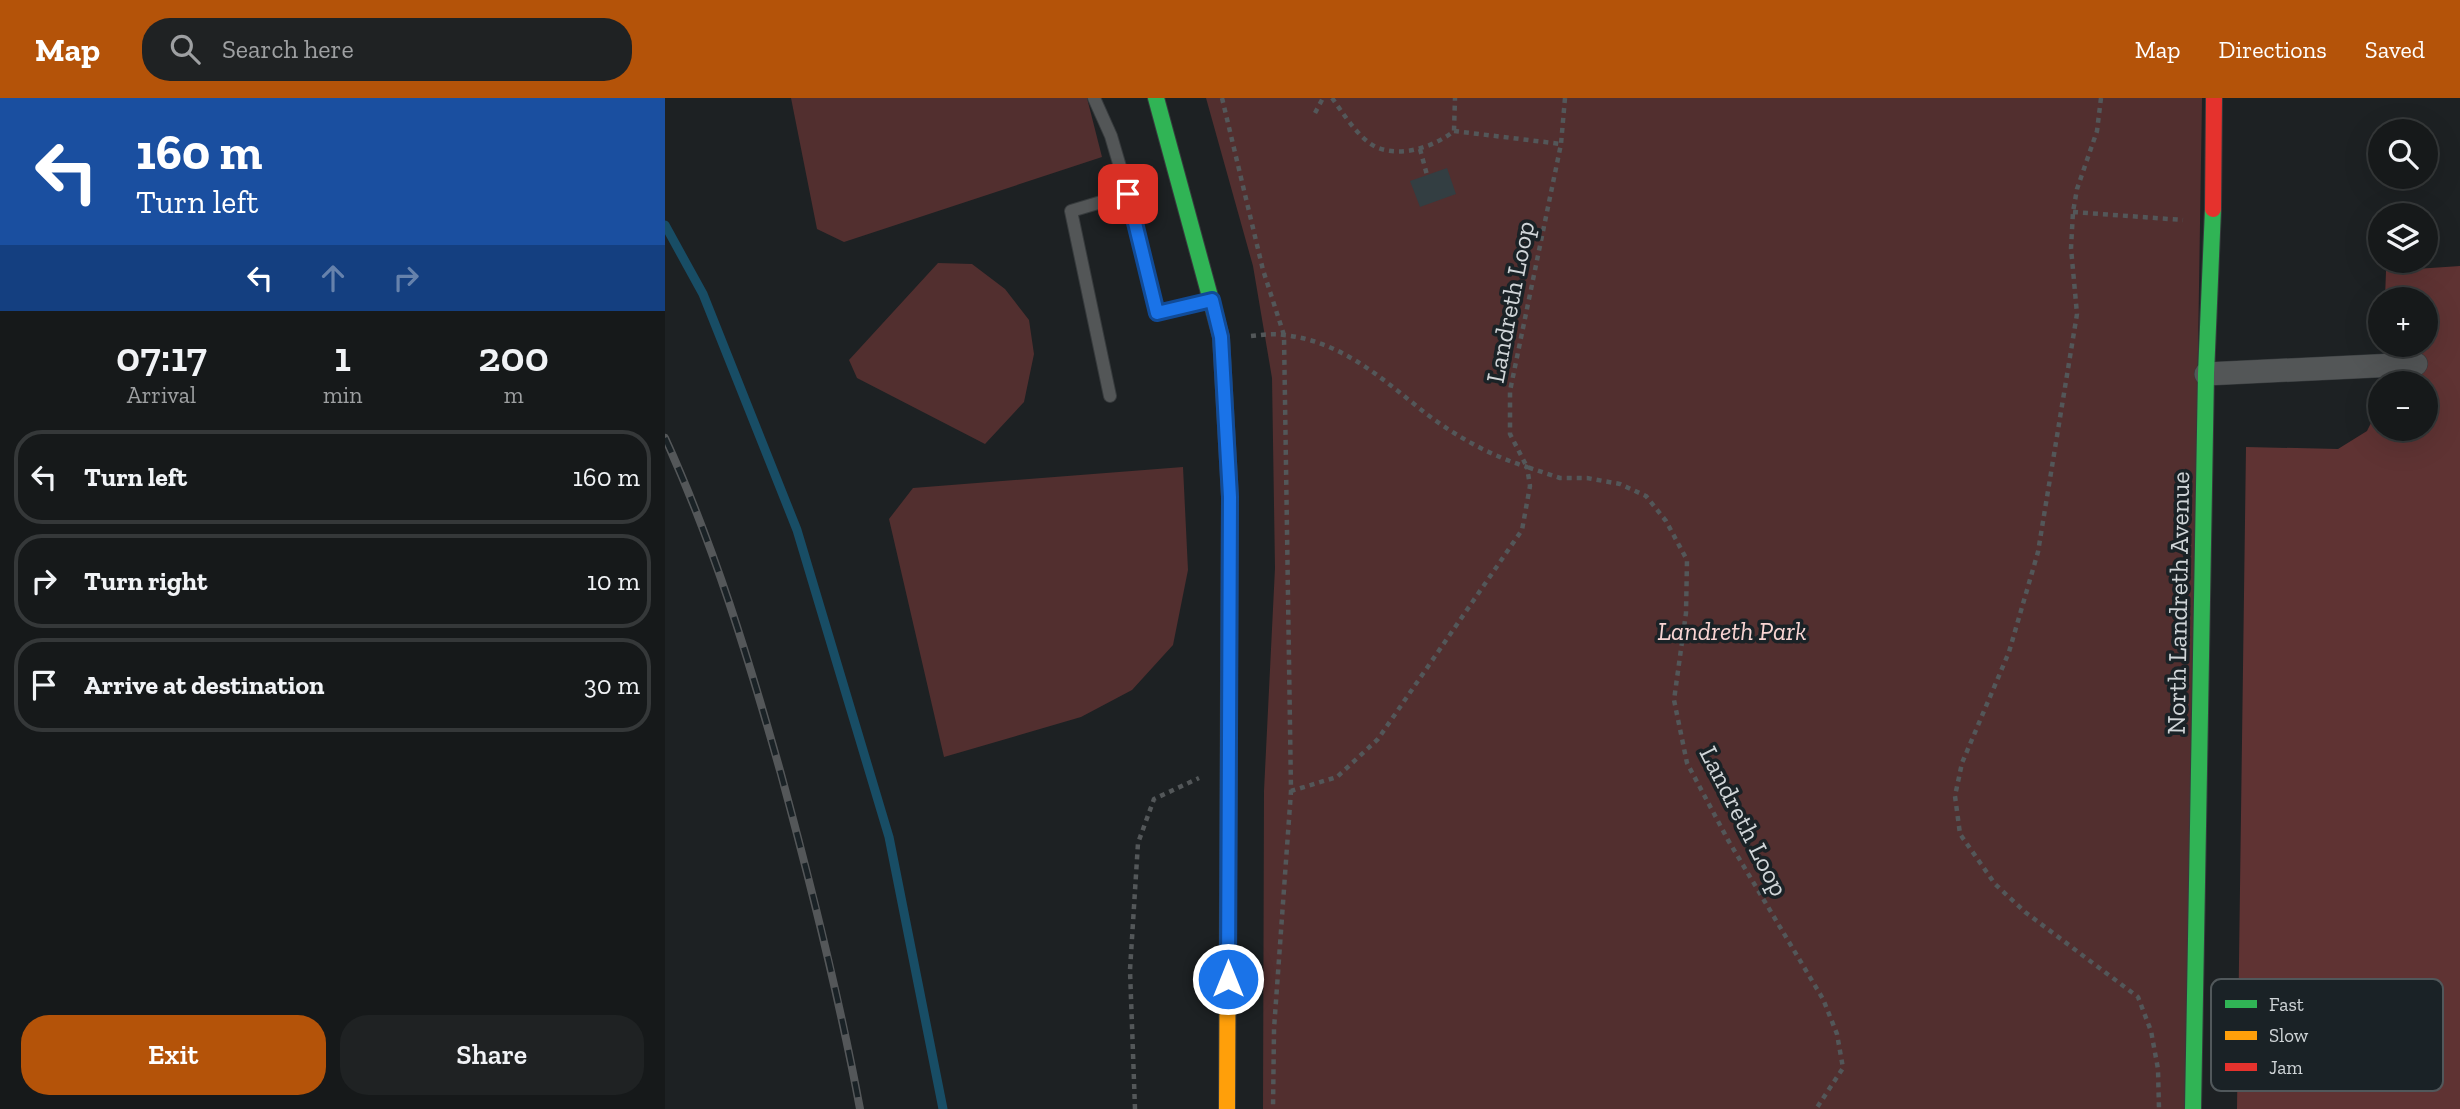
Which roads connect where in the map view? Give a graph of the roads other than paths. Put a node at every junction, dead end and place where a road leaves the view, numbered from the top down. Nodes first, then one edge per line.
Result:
1 (1094, 98) edge
2 (1156, 98) edge
3 (2214, 98) edge
4 (1128, 194) junction
5 (1212, 300) junction
6 (2416, 363) dead end
7 (2206, 374) junction
8 (1111, 396) dead end
9 (1227, 1109) edge
10 (2193, 1109) edge

1 - 4 lane
2 - 5 street
3 - 7 street, North Landreth Avenue
4 - 5 lane
4 - 8 lane
5 - 9 street
6 - 7 street
7 - 10 street, North Landreth Avenue

